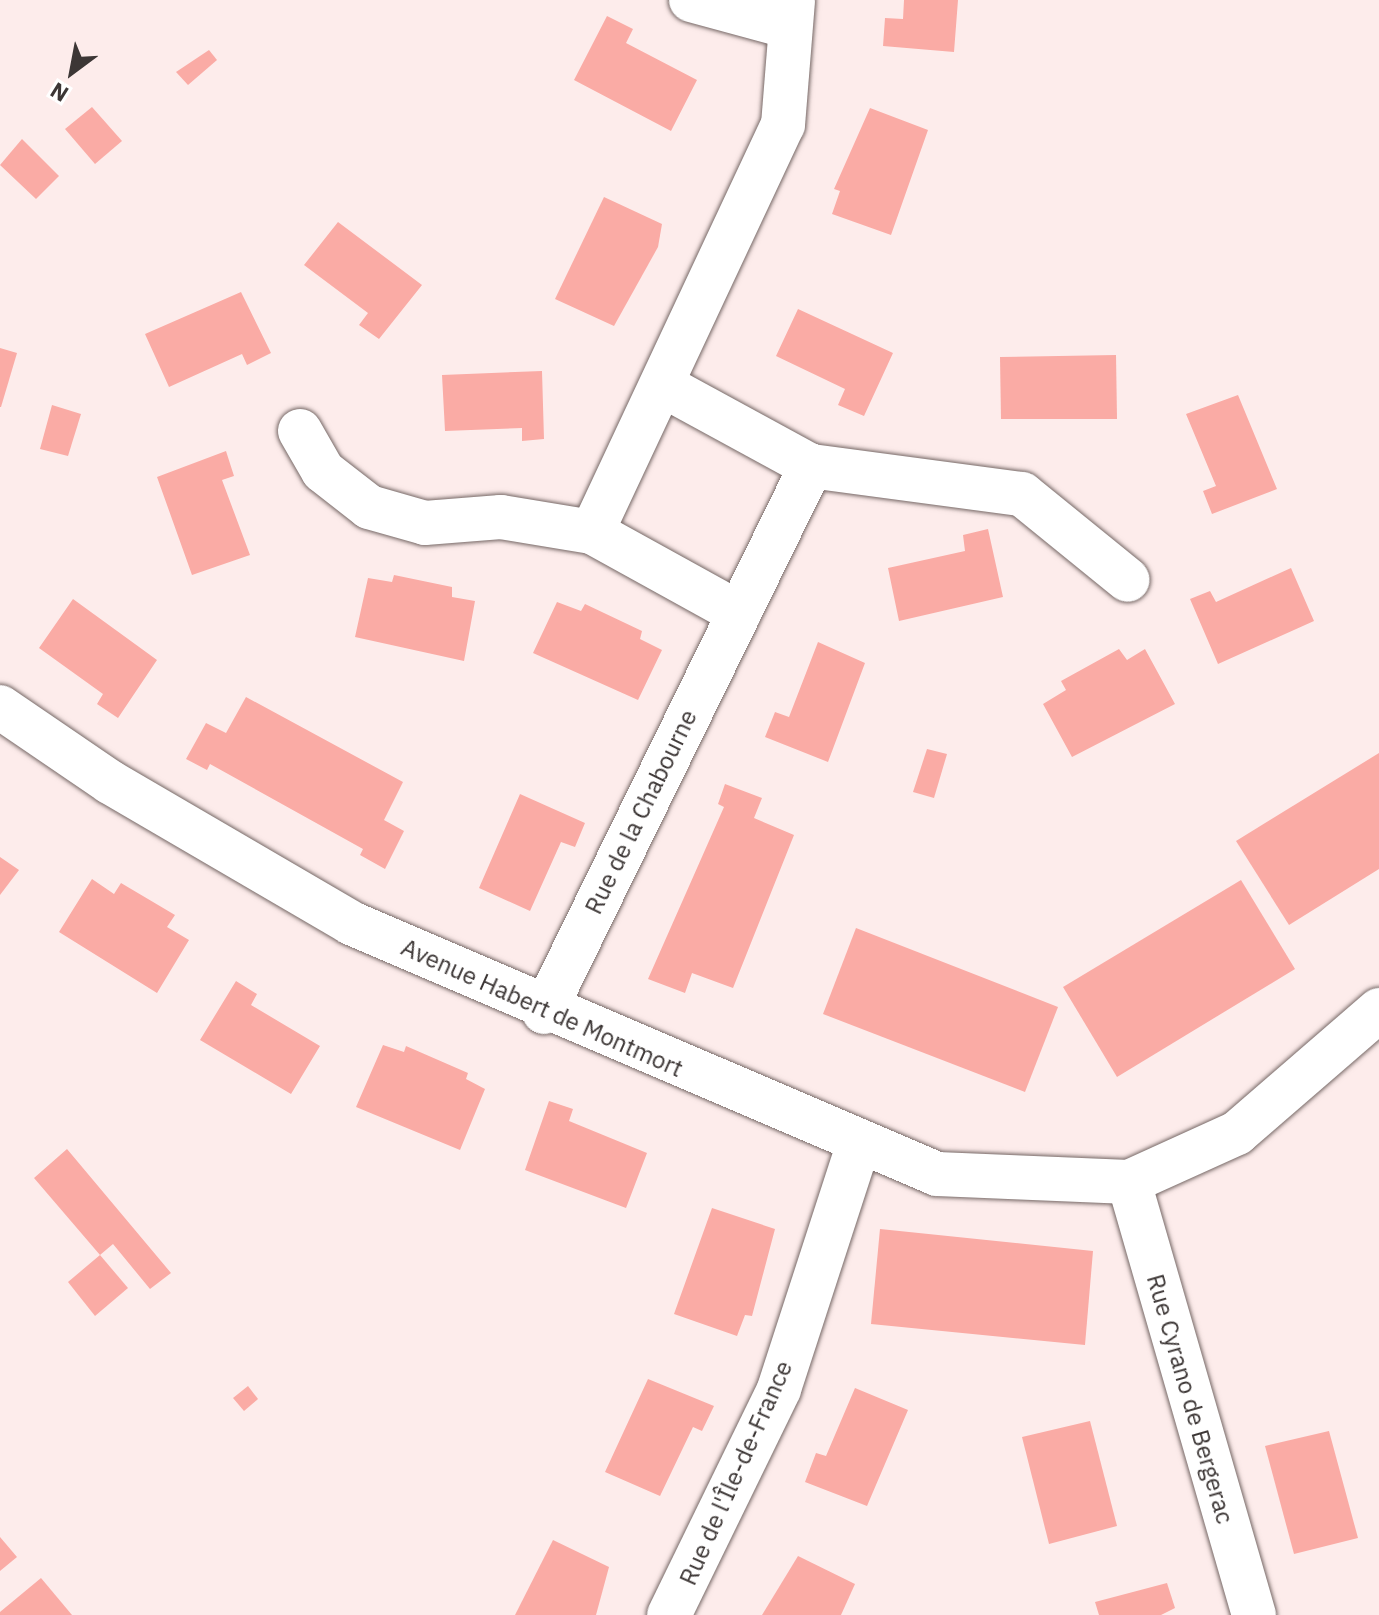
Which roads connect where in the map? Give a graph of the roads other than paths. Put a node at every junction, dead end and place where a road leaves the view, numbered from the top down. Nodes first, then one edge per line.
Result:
1 (691, 0) edge
2 (790, 13) edge
3 (666, 387) junction
4 (300, 431) dead end
5 (811, 466) junction
6 (592, 532) junction
7 (1128, 580) dead end
8 (739, 613) junction
9 (0, 707) edge
10 (1379, 1010) edge
11 (544, 1012) junction
12 (858, 1146) junction
13 (1129, 1182) junction
14 (669, 1615) edge
15 (1254, 1615) edge

1 - 2 street
2 - 3 street
3 - 5 street
3 - 6 street
4 - 6 street
5 - 7 street
5 - 8 street, Rue de la Chabourne
6 - 8 street
8 - 11 street, Rue de la Chabourne
9 - 11 street, Avenue Habert de Montmort
10 - 13 street
11 - 12 street, Avenue Habert de Montmort
12 - 13 street, Avenue Habert de Montmort
12 - 14 street, Rue de l'Île-de-France
13 - 15 street, Rue Cyrano de Bergerac

